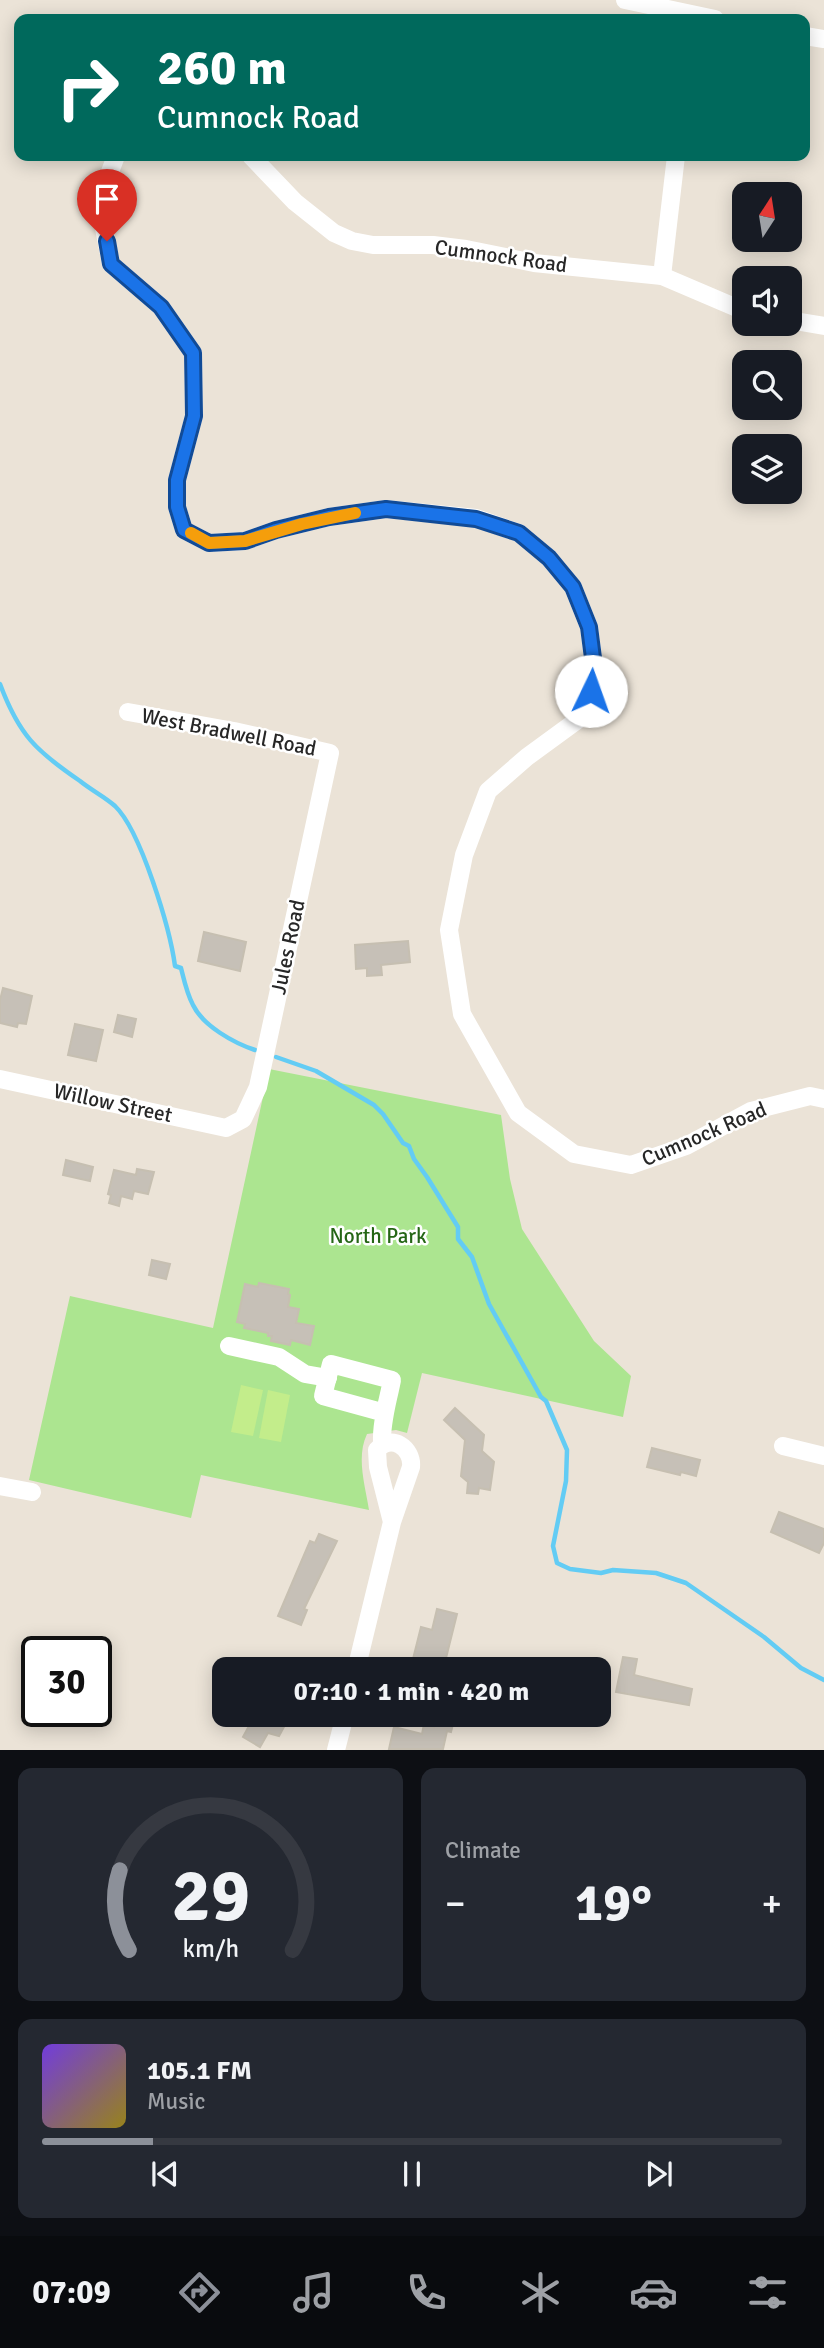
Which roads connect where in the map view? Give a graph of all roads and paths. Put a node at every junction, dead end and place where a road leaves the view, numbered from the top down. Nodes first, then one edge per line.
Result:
1 (625, 0) edge
2 (686, 14) edge
3 (114, 161) edge
4 (256, 161) edge
5 (675, 161) edge
6 (662, 276) junction
7 (732, 306) edge
8 (802, 322) edge
9 (824, 326) edge
10 (128, 712) dead end
11 (330, 752) joint
12 (0, 1079) edge
13 (824, 1099) edge
14 (226, 1128) joint
15 (229, 1346) dead end
16 (328, 1378) junction
17 (385, 1413) junction
18 (382, 1444) junction
19 (783, 1446) dead end
20 (824, 1456) edge
21 (0, 1486) edge
22 (32, 1492) dead end
23 (392, 1522) junction
24 (359, 1657) edge
25 (342, 1727) edge
26 (336, 1749) edge

1 - 2 street
3 - 13 street, Cumnock Road
4 - 6 street, Cumnock Road
5 - 6 street
6 - 7 street, Cumnock Road
8 - 9 street
10 - 11 street, West Bradwell Road
11 - 14 street, Jules Road
12 - 14 street, Willow Street
15 - 16 street
16 - 17 street
16 - 17 street
17 - 18 street
18 - 23 street
18 - 23 street
19 - 20 street
21 - 22 street
23 - 24 street
25 - 26 street

